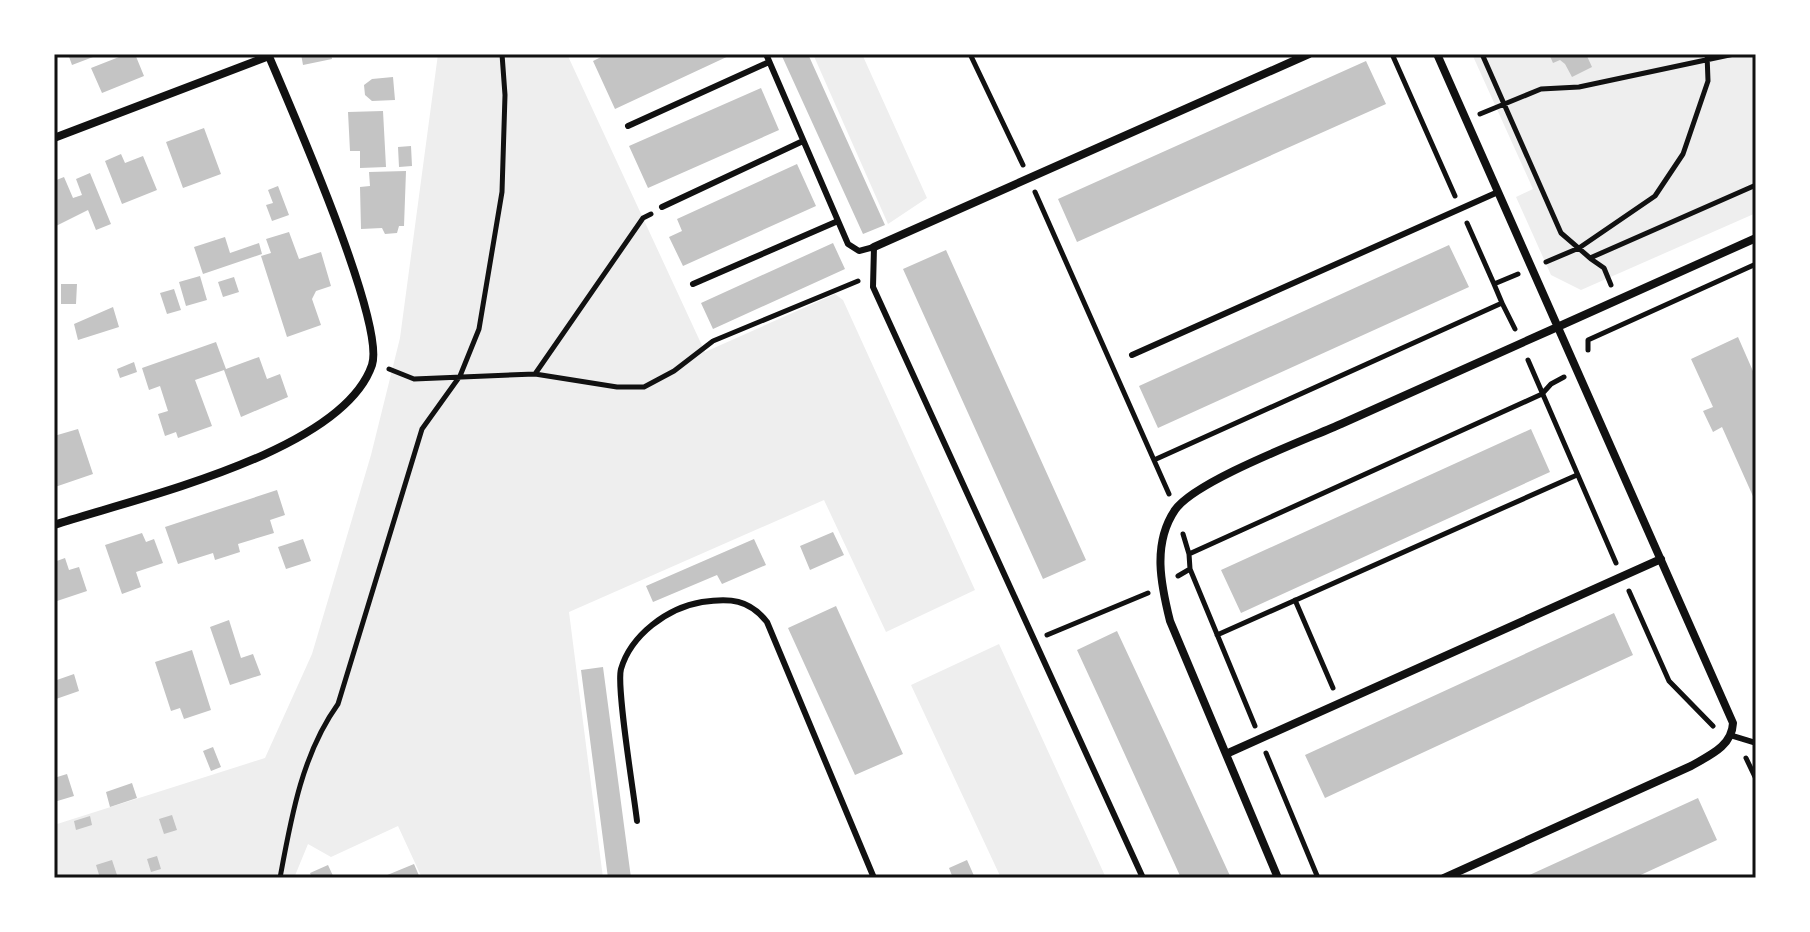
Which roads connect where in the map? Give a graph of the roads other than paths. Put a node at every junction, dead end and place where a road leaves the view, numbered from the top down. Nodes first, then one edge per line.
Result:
1 (766, 54) edge
2 (1309, 54) edge
3 (1437, 54) edge
4 (268, 55) edge
5 (769, 62) junction
6 (628, 126) dead end
7 (54, 138) edge
8 (803, 141) junction
9 (1498, 192) junction
10 (662, 207) road end
11 (838, 221) junction
12 (1756, 238) edge
13 (874, 247) junction
14 (693, 284) dead end
15 (1558, 326) junction
16 (1132, 355) dead end
17 (54, 525) edge
18 (1661, 559) junction
19 (1733, 736) junction
20 (1756, 743) edge
21 (1226, 754) junction
22 (637, 821) dead end
23 (874, 878) edge
24 (1143, 878) edge
25 (1278, 878) edge
26 (1444, 878) edge

1 - 5 lane
2 - 13 street
3 - 9 street
4 - 7 street
4 - 17 street
5 - 6 lane
5 - 8 lane
8 - 10 lane
8 - 11 lane
9 - 15 street
9 - 16 lane
11 - 13 lane
11 - 14 lane
12 - 15 street
13 - 24 lane
15 - 18 street
15 - 21 street
18 - 19 street
18 - 21 street
19 - 20 lane
19 - 26 street
21 - 25 street
22 - 23 lane

